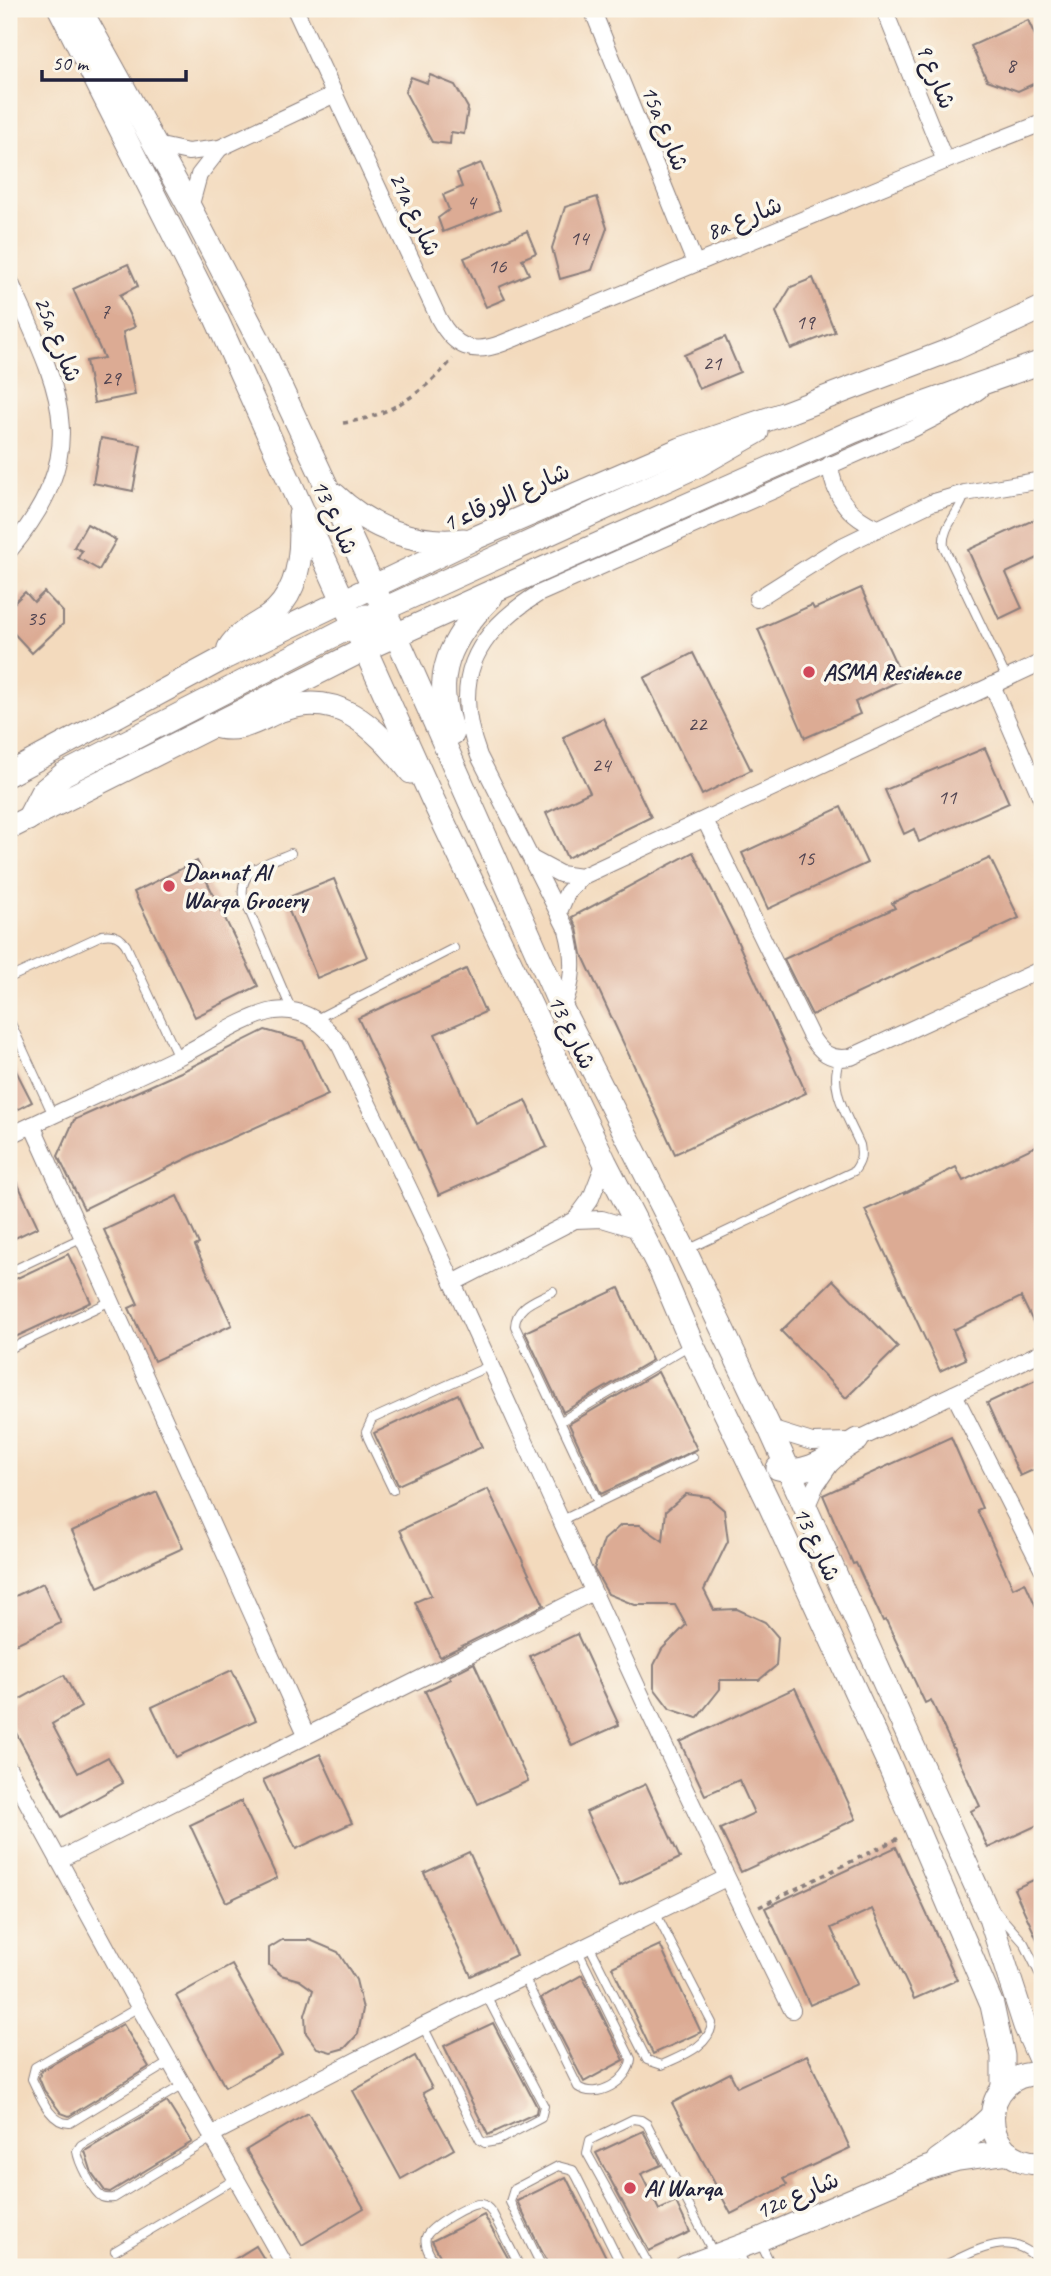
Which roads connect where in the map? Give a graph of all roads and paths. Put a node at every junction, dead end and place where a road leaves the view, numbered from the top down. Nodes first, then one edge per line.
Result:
1 (60, 9) edge
2 (80, 9) edge
3 (295, 9) edge
4 (592, 9) edge
5 (884, 9) edge
6 (335, 94) junction
7 (1042, 123) edge
8 (156, 145) junction
9 (220, 148) junction
10 (945, 161) junction
11 (190, 208) junction
12 (695, 263) junction
13 (9, 279) edge
14 (1042, 308) edge
15 (463, 347) junction
16 (1042, 362) edge
17 (989, 382) junction
18 (783, 414) junction
19 (343, 423) dead end
20 (830, 464) junction
21 (1042, 481) edge
22 (328, 488) junction
23 (965, 493) junction
24 (296, 495) junction
25 (877, 528) junction
26 (475, 538) junction
27 (9, 551) edge
28 (374, 587) junction
29 (500, 588) junction
30 (757, 599) dead end
31 (344, 601) junction
32 (384, 609) junction
33 (354, 625) junction
34 (396, 635) junction
35 (365, 649) junction
36 (226, 657) junction
37 (1042, 662) edge
38 (999, 682) junction
39 (211, 725) junction
40 (9, 774) edge
41 (462, 780) junction
42 (432, 798) junction
43 (1042, 800) edge
44 (705, 820) junction
45 (18, 823) edge
46 (291, 853) dead end
47 (532, 859) junction
48 (581, 877) junction
49 (559, 912) junction
50 (454, 948) dead end
51 (1042, 969) edge
52 (9, 978) edge
53 (562, 1009) junction
54 (292, 1011) junction
55 (9, 1019) edge
56 (316, 1019) junction
57 (178, 1057) junction
58 (840, 1059) junction
59 (53, 1115) junction
60 (32, 1125) junction
61 (9, 1136) edge
62 (605, 1162) junction
63 (575, 1220) junction
64 (642, 1231) junction
65 (83, 1237) junction
66 (685, 1251) junction
67 (9, 1272) edge
68 (453, 1283) junction
69 (553, 1291) dead end
70 (111, 1301) junction
71 (692, 1344) junction
72 (9, 1349) edge
73 (1042, 1352) edge
74 (489, 1366) junction
75 (954, 1394) junction
76 (561, 1421) junction
77 (770, 1429) junction
78 (857, 1440) junction
79 (693, 1457) dead end
80 (790, 1471) junction
81 (393, 1490) dead end
82 (598, 1502) junction
83 (806, 1508) junction
84 (560, 1521) junction
85 (1042, 1568) edge
86 (593, 1592) junction
87 (306, 1734) junction
88 (9, 1769) edge
89 (916, 1829) junction
90 (59, 1860) junction
91 (726, 1878) junction
92 (981, 1899) junction
93 (655, 1912) junction
94 (744, 1914) junction
95 (583, 1948) junction
96 (524, 1977) junction
97 (1042, 1979) edge
98 (486, 1995) junction
99 (139, 2007) junction
100 (792, 2010) dead end
101 (424, 2026) junction
102 (170, 2062) junction
103 (1042, 2064) edge
104 (1042, 2074) edge
105 (183, 2085) junction
106 (1003, 2088) junction
107 (992, 2116) junction
108 (212, 2136) junction
109 (1008, 2152) junction
110 (1040, 2165) edge
111 (927, 2168) junction
112 (237, 2178) junction
113 (758, 2240) junction
114 (115, 2251) dead end
115 (733, 2257) edge
116 (1042, 2266) edge
117 (286, 2267) edge
118 (438, 2267) edge
119 (520, 2267) edge
120 (542, 2267) edge
121 (622, 2267) edge
122 (650, 2267) edge
123 (689, 2267) edge
124 (772, 2267) edge
125 (941, 2267) edge

1 - 24 street, شارع 13
2 - 8 street, شارع 13
3 - 6 street, 21a شارع
4 - 12 street, 15a شارع
5 - 10 street, شارع 9
6 - 9 street
6 - 15 street, 21a شارع
7 - 10 street, 8a شارع
8 - 9 street
8 - 11 street, شارع 13
9 - 11 street
10 - 12 street, 8a شارع
11 - 22 street, شارع 13
12 - 15 street, 8a شارع
13 - 27 street, 25a شارع
14 - 18 street, شارع الورقاء 1
15 - 19 path
16 - 17 street
17 - 20 street
17 - 29 street
18 - 26 street, شارع الورقاء 1
18 - 32 street
20 - 25 street
20 - 47 street
21 - 23 street
22 - 26 street
22 - 28 street, شارع 13
23 - 25 street
23 - 38 lane
24 - 31 street, شارع 13
24 - 36 street
25 - 30 street
26 - 28 street, شارع الورقاء 1
28 - 31 street, شارع الورقاء 1
28 - 32 street, شارع 13
28 - 33 street
29 - 34 street
29 - 41 street
31 - 33 street, شارع 13
31 - 36 street, شارع الورقاء 1
32 - 34 street, شارع 13
32 - 35 street
33 - 35 street, شارع 13
33 - 45 street
34 - 35 street
34 - 41 street, شارع 13
35 - 39 street
35 - 42 street, شارع 13
36 - 40 street, شارع الورقاء 1
37 - 38 street
38 - 43 street
38 - 44 street
39 - 42 street
39 - 45 street
41 - 53 street, شارع 13
42 - 62 street, شارع 13
44 - 48 street
44 - 58 street
46 - 54 lane
47 - 48 street
47 - 49 street
48 - 49 street
49 - 53 street
50 - 56 lane
51 - 58 street
52 - 57 lane
53 - 66 street, شارع 13
54 - 56 street
54 - 57 street
55 - 59 lane
56 - 68 street
57 - 59 street
58 - 66 lane
59 - 60 street
60 - 61 street
60 - 65 street
62 - 63 street
62 - 64 street, شارع 13
63 - 64 street
63 - 68 street
64 - 71 street, شارع 13
65 - 67 lane
65 - 70 street
66 - 77 street, شارع 13
68 - 74 street
69 - 76 lane
70 - 72 lane
70 - 87 street
71 - 76 lane
71 - 80 street
71 - 89 street, شارع 13
73 - 75 street
74 - 81 lane
74 - 84 street
75 - 78 street
75 - 85 street
76 - 82 lane
77 - 78 street
77 - 80 street, شارع 13
78 - 80 street
78 - 83 street
79 - 82 lane
80 - 83 street, شارع 13
82 - 84 lane
83 - 92 street, شارع 13
84 - 86 street
86 - 87 street
86 - 91 street
87 - 90 street
88 - 90 street
89 - 94 path
89 - 106 street, شارع 13
90 - 99 street
91 - 93 street
91 - 94 street
92 - 97 lane
92 - 103 street, شارع 13
93 - 95 street
93 - 95 lane
94 - 100 street
95 - 96 street
95 - 96 lane
96 - 98 street
98 - 101 street
98 - 101 lane
99 - 102 street
99 - 102 lane
101 - 108 street
102 - 105 street
104 - 106 street
105 - 108 street
105 - 108 lane
106 - 107 street
107 - 109 street
107 - 111 street, 12c شارع
108 - 112 street
109 - 110 street
109 - 111 street, 12c شارع
111 - 113 street, 12c شارع
112 - 114 lane
112 - 117 street
113 - 115 street, 12c شارع
113 - 124 lane
115 - 122 lane
115 - 123 street, 12c شارع
116 - 125 lane
118 - 119 lane
120 - 121 lane

